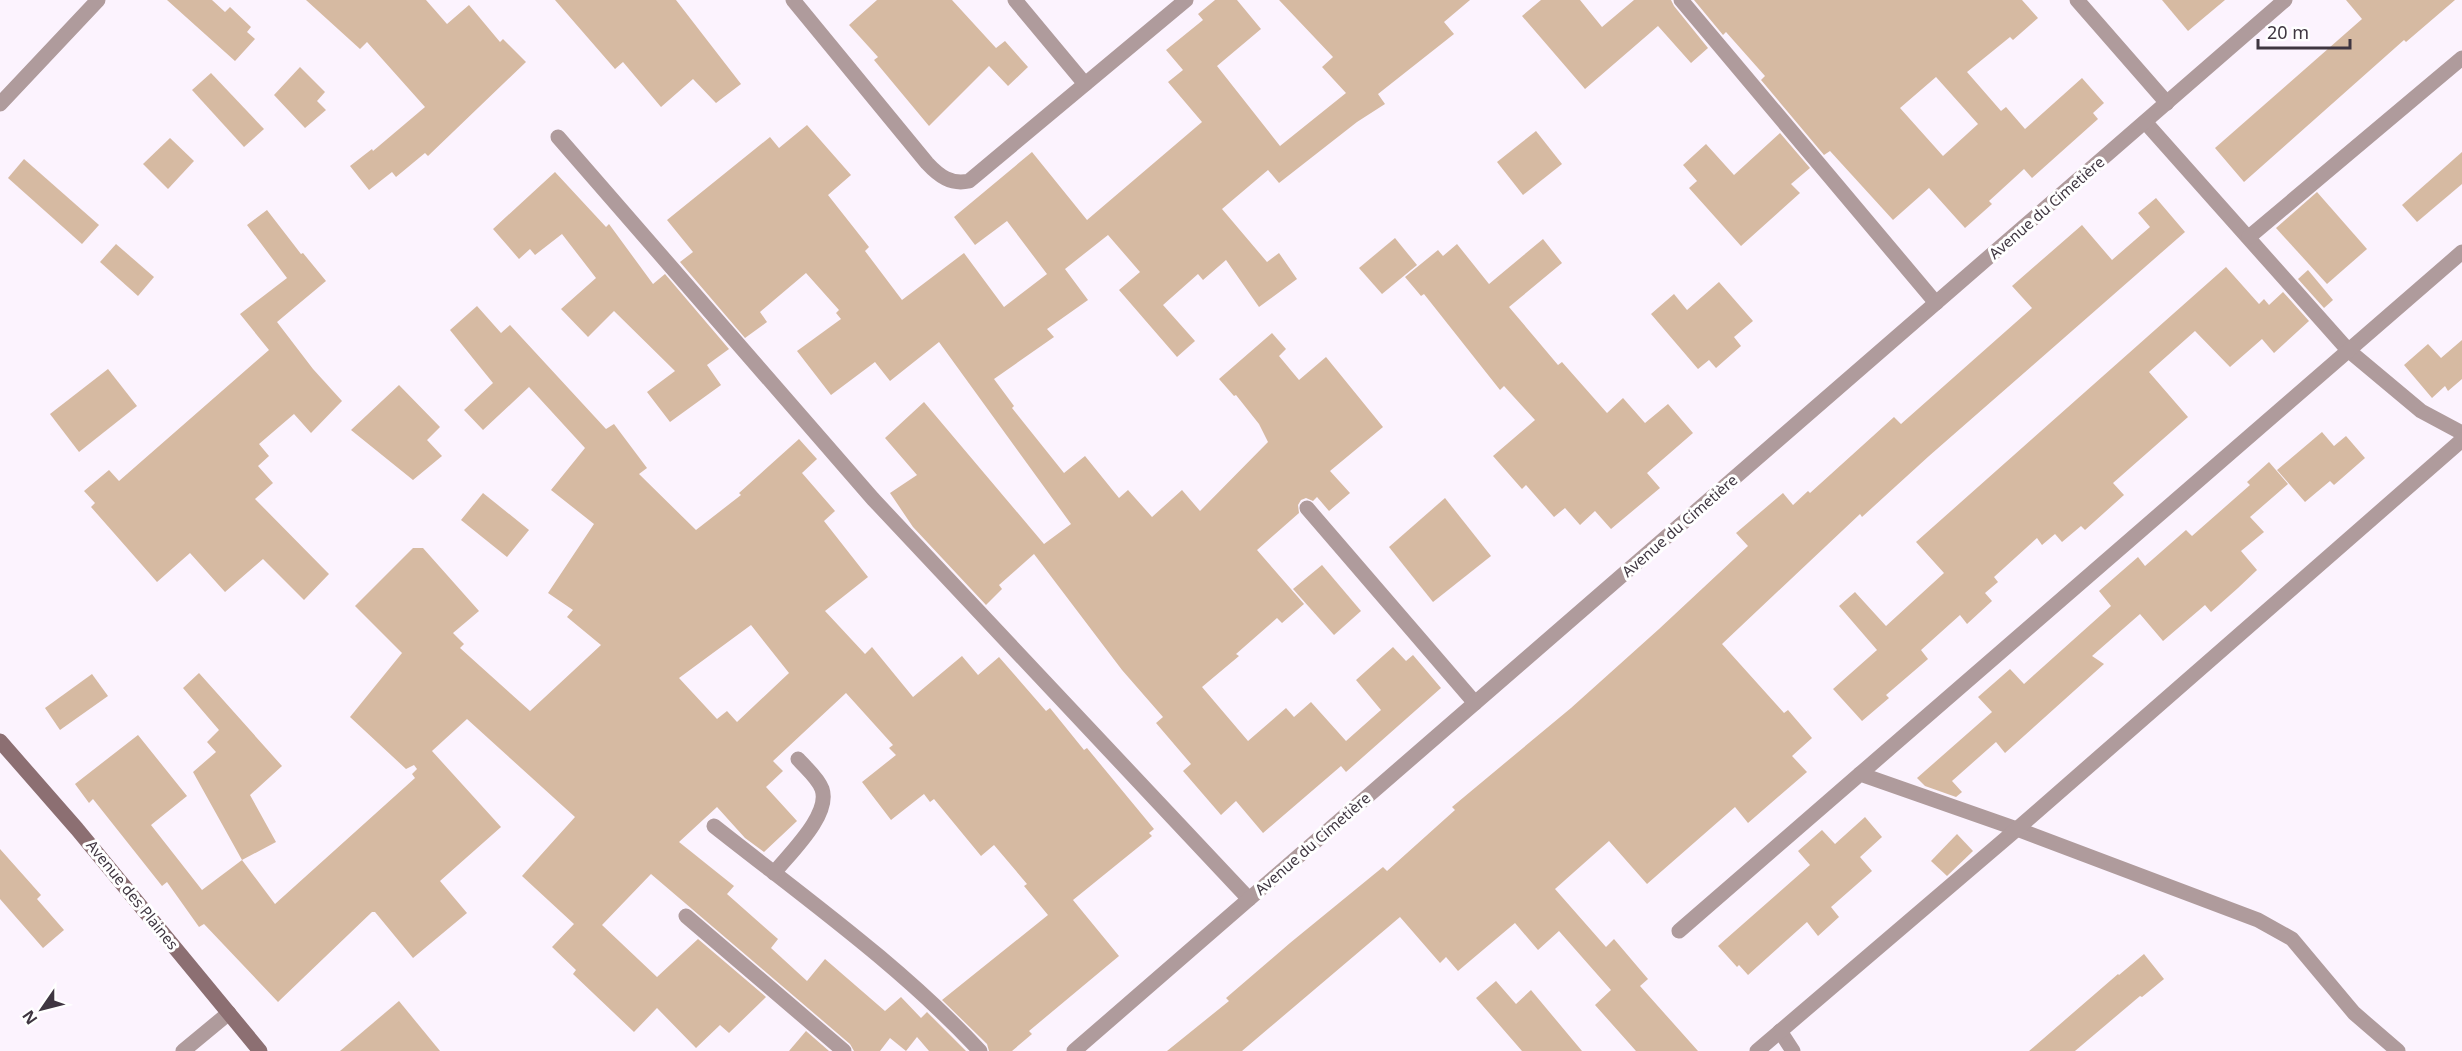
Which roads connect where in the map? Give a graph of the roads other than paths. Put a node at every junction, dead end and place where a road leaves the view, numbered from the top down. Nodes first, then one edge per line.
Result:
1 (98, 0) edge
2 (793, 0) edge
3 (1015, 0) edge
4 (1186, 0) edge
5 (1681, 0) edge
6 (2077, 0) edge
7 (2285, 0) edge
8 (2462, 58) edge
9 (1084, 84) junction
10 (2167, 103) junction
11 (0, 104) edge
12 (2146, 123) junction
13 (558, 137) dead end
14 (2249, 237) junction
15 (2462, 252) edge
16 (1936, 303) junction
17 (2348, 350) junction
18 (2462, 433) edge
19 (2462, 440) edge
20 (1307, 508) dead end
21 (1475, 703) junction
22 (0, 741) edge
23 (798, 759) dead end
24 (1860, 774) junction
25 (714, 826) dead end
26 (2017, 829) junction
27 (774, 873) junction
28 (1249, 899) junction
29 (686, 916) dead end
30 (1679, 931) dead end
31 (229, 1013) junction
32 (1780, 1031) junction
33 (183, 1051) edge
34 (260, 1051) edge
35 (844, 1051) edge
36 (980, 1051) edge
37 (1074, 1051) edge
38 (1757, 1051) edge
39 (1793, 1051) edge
40 (2398, 1051) edge

1 - 11 street
2 - 9 street
3 - 9 street
4 - 9 street
5 - 16 street
6 - 10 street
7 - 10 street, Avenue du Cimetière
8 - 14 street
10 - 12 street, Avenue du Cimetière
12 - 14 street
12 - 16 street, Avenue du Cimetière
13 - 28 street
14 - 17 street
15 - 17 street
16 - 21 street, Avenue du Cimetière
17 - 18 street
17 - 24 street
19 - 26 street
20 - 21 street
21 - 28 street, Avenue du Cimetière
22 - 31 street, Avenue des Plaines
23 - 27 street
24 - 26 street
24 - 30 street
25 - 27 street
26 - 32 street
26 - 40 street
27 - 36 street
28 - 37 street, Avenue du Cimetière
29 - 35 street
31 - 33 street
31 - 34 street, Avenue des Plaines
32 - 38 street
32 - 39 street

